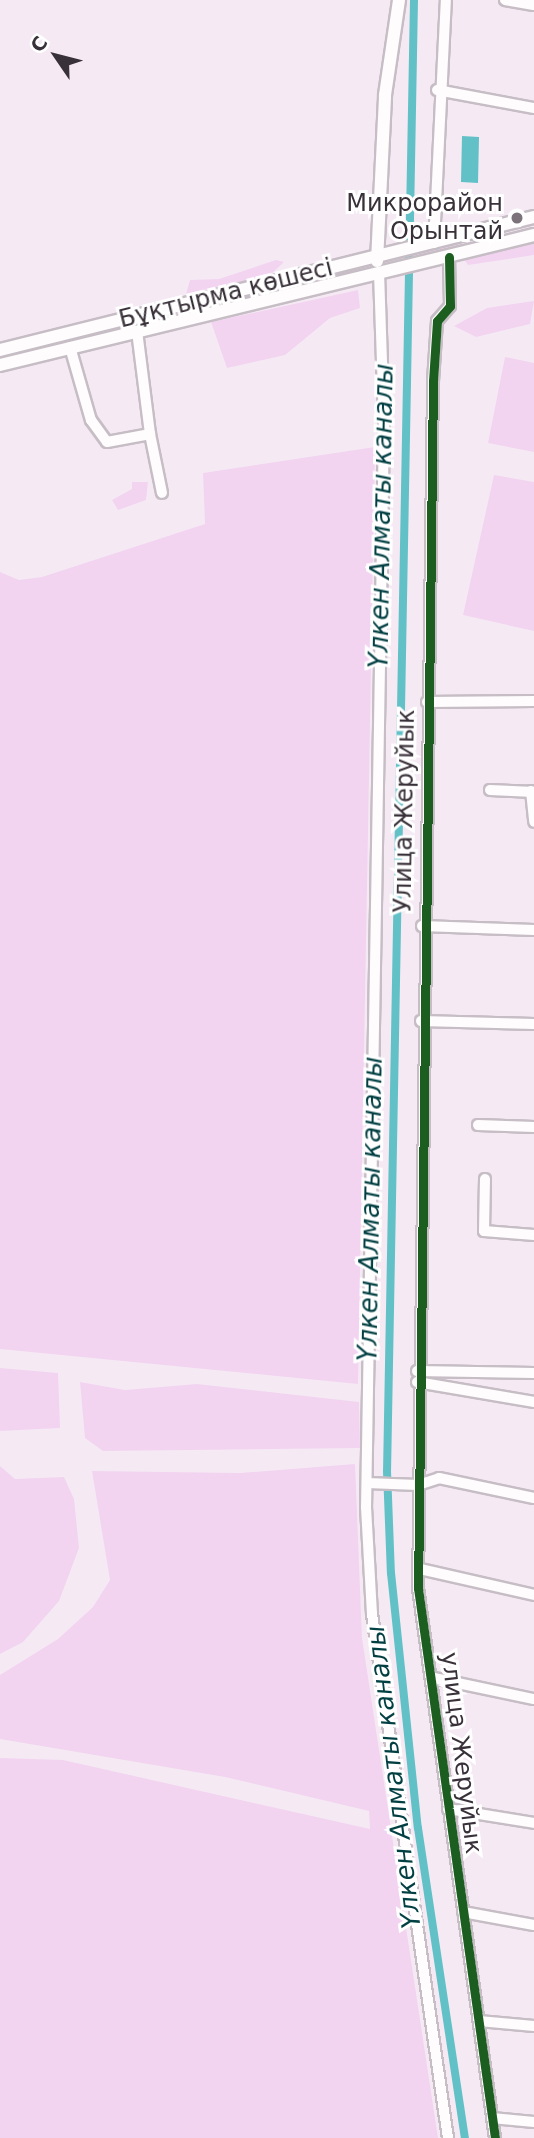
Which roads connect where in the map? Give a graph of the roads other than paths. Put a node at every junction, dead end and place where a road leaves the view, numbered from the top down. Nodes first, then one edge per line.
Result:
1 (399, 0) edge
2 (446, 0) edge
3 (505, 0) edge
4 (534, 5) edge
5 (437, 90) junction
6 (534, 108) edge
7 (534, 217) edge
8 (534, 235) edge
9 (431, 244) junction
10 (377, 256) junction
11 (449, 257) junction
12 (383, 271) junction
13 (197, 301) junction
14 (200, 315) junction
15 (137, 331) junction
16 (70, 347) junction
17 (0, 350) edge
18 (0, 359) edge
19 (0, 364) edge
20 (150, 434) junction
21 (162, 493) dead end
22 (534, 701) edge
23 (427, 702) junction
24 (490, 790) dead end
25 (532, 792) edge
26 (534, 822) edge
27 (422, 926) junction
28 (534, 930) edge
29 (421, 1021) junction
30 (534, 1024) edge
31 (478, 1125) dead end
32 (534, 1127) edge
33 (485, 1179) dead end
34 (534, 1235) edge
35 (534, 1373) edge
36 (417, 1377) junction
37 (534, 1402) edge
38 (367, 1483) junction
39 (415, 1485) junction
40 (534, 1498) edge
41 (420, 1569) junction
42 (534, 1595) edge
43 (433, 1678) junction
44 (534, 1699) edge
45 (448, 1809) junction
46 (534, 1823) edge
47 (463, 1912) junction
48 (534, 1925) edge
49 (479, 2021) junction
50 (534, 2026) edge
51 (492, 2118) junction
52 (534, 2122) edge
53 (448, 2138) edge
54 (495, 2138) edge

1 - 10 main road
2 - 5 street
3 - 4 street
5 - 6 street
5 - 9 street
7 - 9 main road, Бұқтырма көшесі
8 - 11 main road, Бұқтырма көшесі
9 - 10 main road, Бұқтырма көшесі
10 - 12 main road
10 - 13 main road, Бұқтырма көшесі
11 - 12 main road, Бұқтырма көшесі
11 - 23 street, Улица Жеруйык
12 - 14 main road, Бұқтырма көшесі
12 - 38 street
13 - 14 main road
13 - 17 main road, Бұқтырма көшесі
14 - 15 main road, Бұқтырма көшесі
15 - 16 main road, Бұқтырма көшесі
15 - 20 street
16 - 19 main road, Бұқтырма көшесі
16 - 20 street
18 - 19 main road
20 - 21 street
22 - 23 street
23 - 27 street, Улица Жеруйык
24 - 25 street
25 - 26 street
27 - 28 street
27 - 29 street, Улица Жеруйык
29 - 30 street
29 - 36 street, Улица Жеруйык
31 - 32 street
33 - 34 street
35 - 36 street
36 - 37 street
36 - 39 street, улица Жеруйык
38 - 39 street
38 - 53 street
39 - 40 street
39 - 41 street, улица Жеруйык
41 - 42 street
41 - 43 street, улица Жеруйык
43 - 44 street
43 - 45 street, улица Жеруйык
45 - 46 street
45 - 47 street, улица Жеруйык
47 - 48 street
47 - 49 street, улица Жеруйык
49 - 50 street
49 - 51 street, улица Жеруйык
51 - 52 street
51 - 54 street, улица Жеруйык

